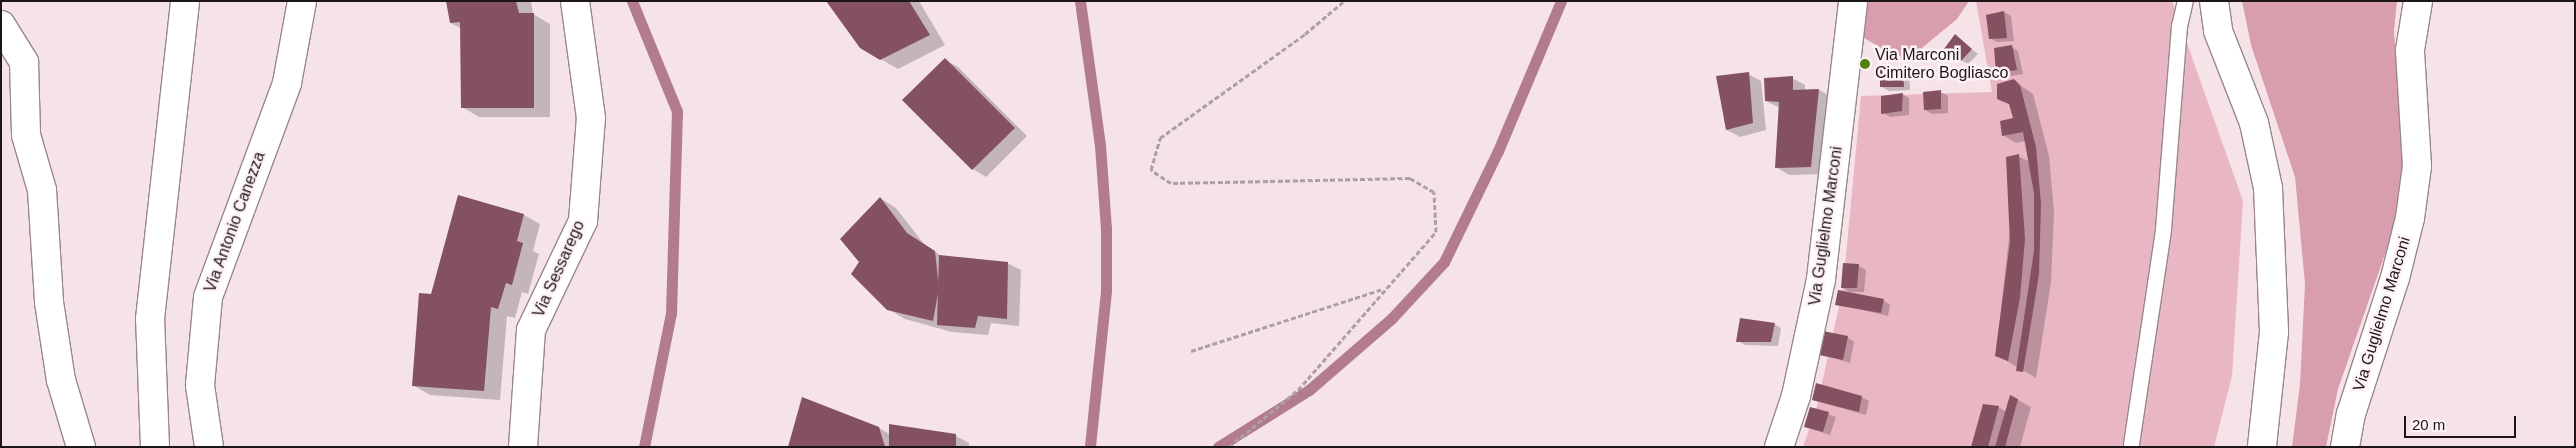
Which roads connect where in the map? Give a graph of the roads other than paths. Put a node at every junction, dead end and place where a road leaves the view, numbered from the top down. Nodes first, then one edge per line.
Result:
1 (186, 1) edge
2 (302, 1) edge
3 (575, 1) edge
4 (1853, 1) edge
5 (2185, 1) edge
6 (2214, 1) edge
7 (2418, 1) edge
8 (1, 24) edge
9 (2131, 444) dead end
10 (81, 447) edge
11 (155, 447) edge
12 (209, 447) edge
13 (522, 447) edge
14 (1779, 447) edge
15 (2262, 447) edge
16 (2345, 447) edge

1 - 11 street
2 - 12 street, Via Antonio Canezza
3 - 13 street, Via Sessarego
4 - 14 street, Via Guglielmo Marconi
5 - 9 lane
6 - 15 street
7 - 16 street, Via Guglielmo Marconi
8 - 10 street

